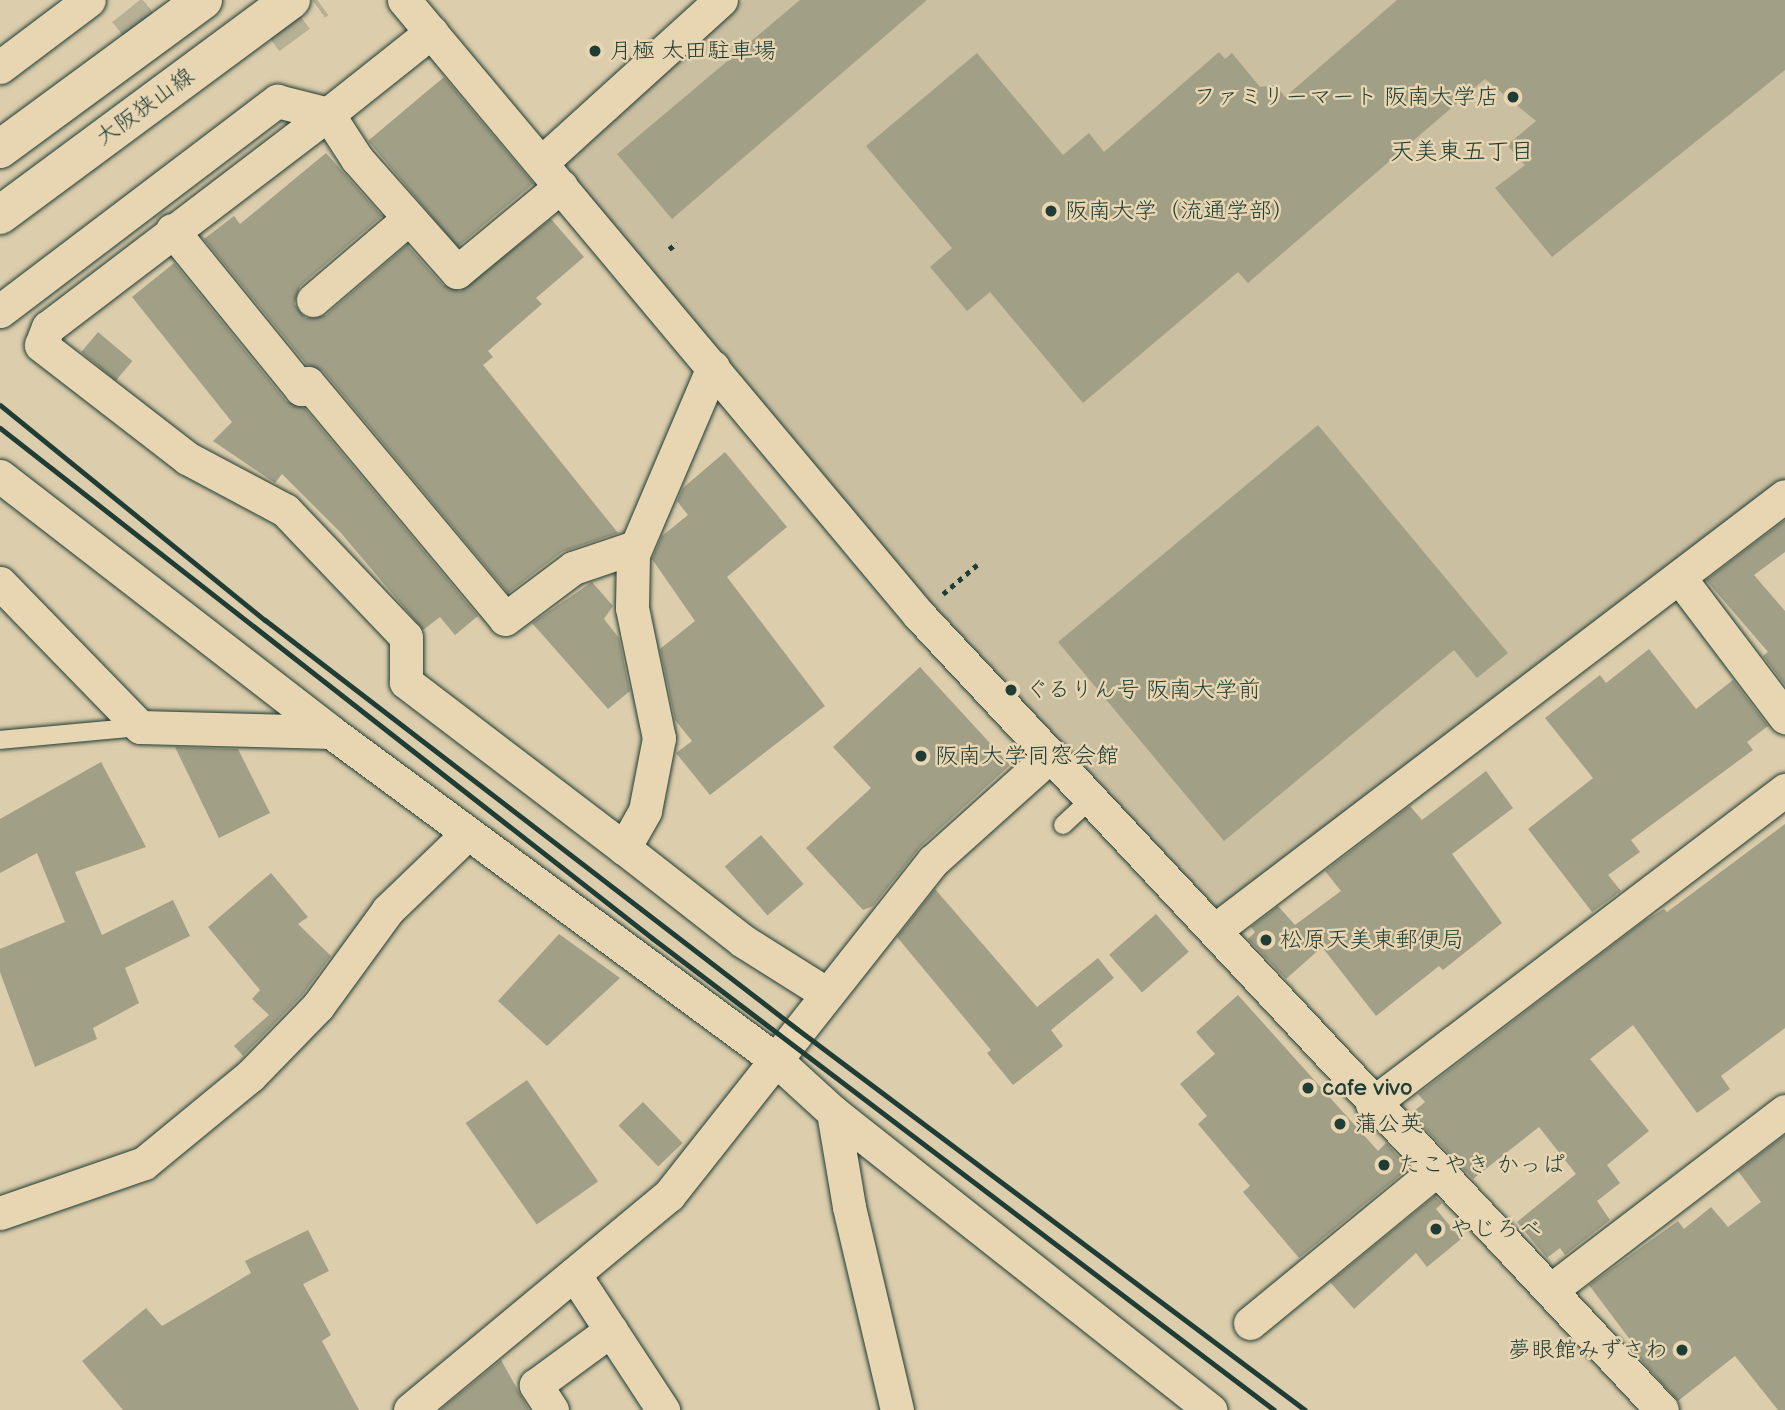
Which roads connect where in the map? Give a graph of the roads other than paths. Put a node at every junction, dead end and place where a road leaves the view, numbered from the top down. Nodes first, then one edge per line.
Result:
1 (89, 0) edge
2 (203, 0) edge
3 (291, 0) tunnel mouth
4 (404, 0) edge
5 (721, 0) edge
6 (430, 32) junction
7 (0, 67) edge
8 (328, 114) junction
9 (0, 149) edge
10 (551, 174) junction
11 (0, 215) edge
12 (409, 218) junction
13 (172, 229) junction
14 (313, 300) dead end
15 (0, 311) edge
16 (713, 367) junction
17 (0, 476) edge
18 (1785, 496) edge
19 (635, 547) junction
20 (1679, 577) junction
21 (0, 583) edge
22 (1785, 717) edge
23 (140, 727) junction
24 (331, 732) junction
25 (0, 740) edge
26 (1049, 757) junction
27 (1785, 790) edge
28 (1090, 800) junction
29 (1063, 825) dead end
30 (466, 835) junction
31 (624, 848) junction
32 (1215, 930) junction
33 (824, 992) junction
34 (776, 1060) junction
35 (1372, 1104) junction
36 (1785, 1111) edge
37 (833, 1112) junction
38 (1434, 1172) junction
39 (0, 1213) edge
40 (574, 1274) junction
41 (1552, 1289) junction
42 (1250, 1324) dead end
43 (611, 1330) junction
44 (410, 1410) edge
45 (552, 1410) edge
46 (663, 1410) edge
47 (897, 1410) edge
48 (1210, 1410) edge
49 (1662, 1410) edge

1 - 7 street
2 - 9 main road
3 - 11 main road, 大阪狭山線
4 - 6 street
5 - 10 street
6 - 8 street
6 - 10 street
8 - 12 street
8 - 13 street
8 - 15 street
10 - 12 street
10 - 16 street
12 - 14 street
13 - 19 street
13 - 31 street
16 - 19 street
16 - 26 street
17 - 24 street
18 - 20 street
19 - 31 street
20 - 22 street
20 - 32 street
21 - 23 street
23 - 24 street
23 - 25 lane
24 - 30 street
26 - 28 street
26 - 33 street
27 - 35 street
28 - 29 lane
28 - 32 street
30 - 34 street
30 - 39 street
31 - 33 street
32 - 35 street
33 - 34 street
34 - 37 street
34 - 40 street
35 - 38 street
36 - 41 street
37 - 47 street
37 - 48 street
38 - 41 street
38 - 42 street
40 - 43 street
40 - 44 street
41 - 49 street
43 - 45 street
43 - 46 street

